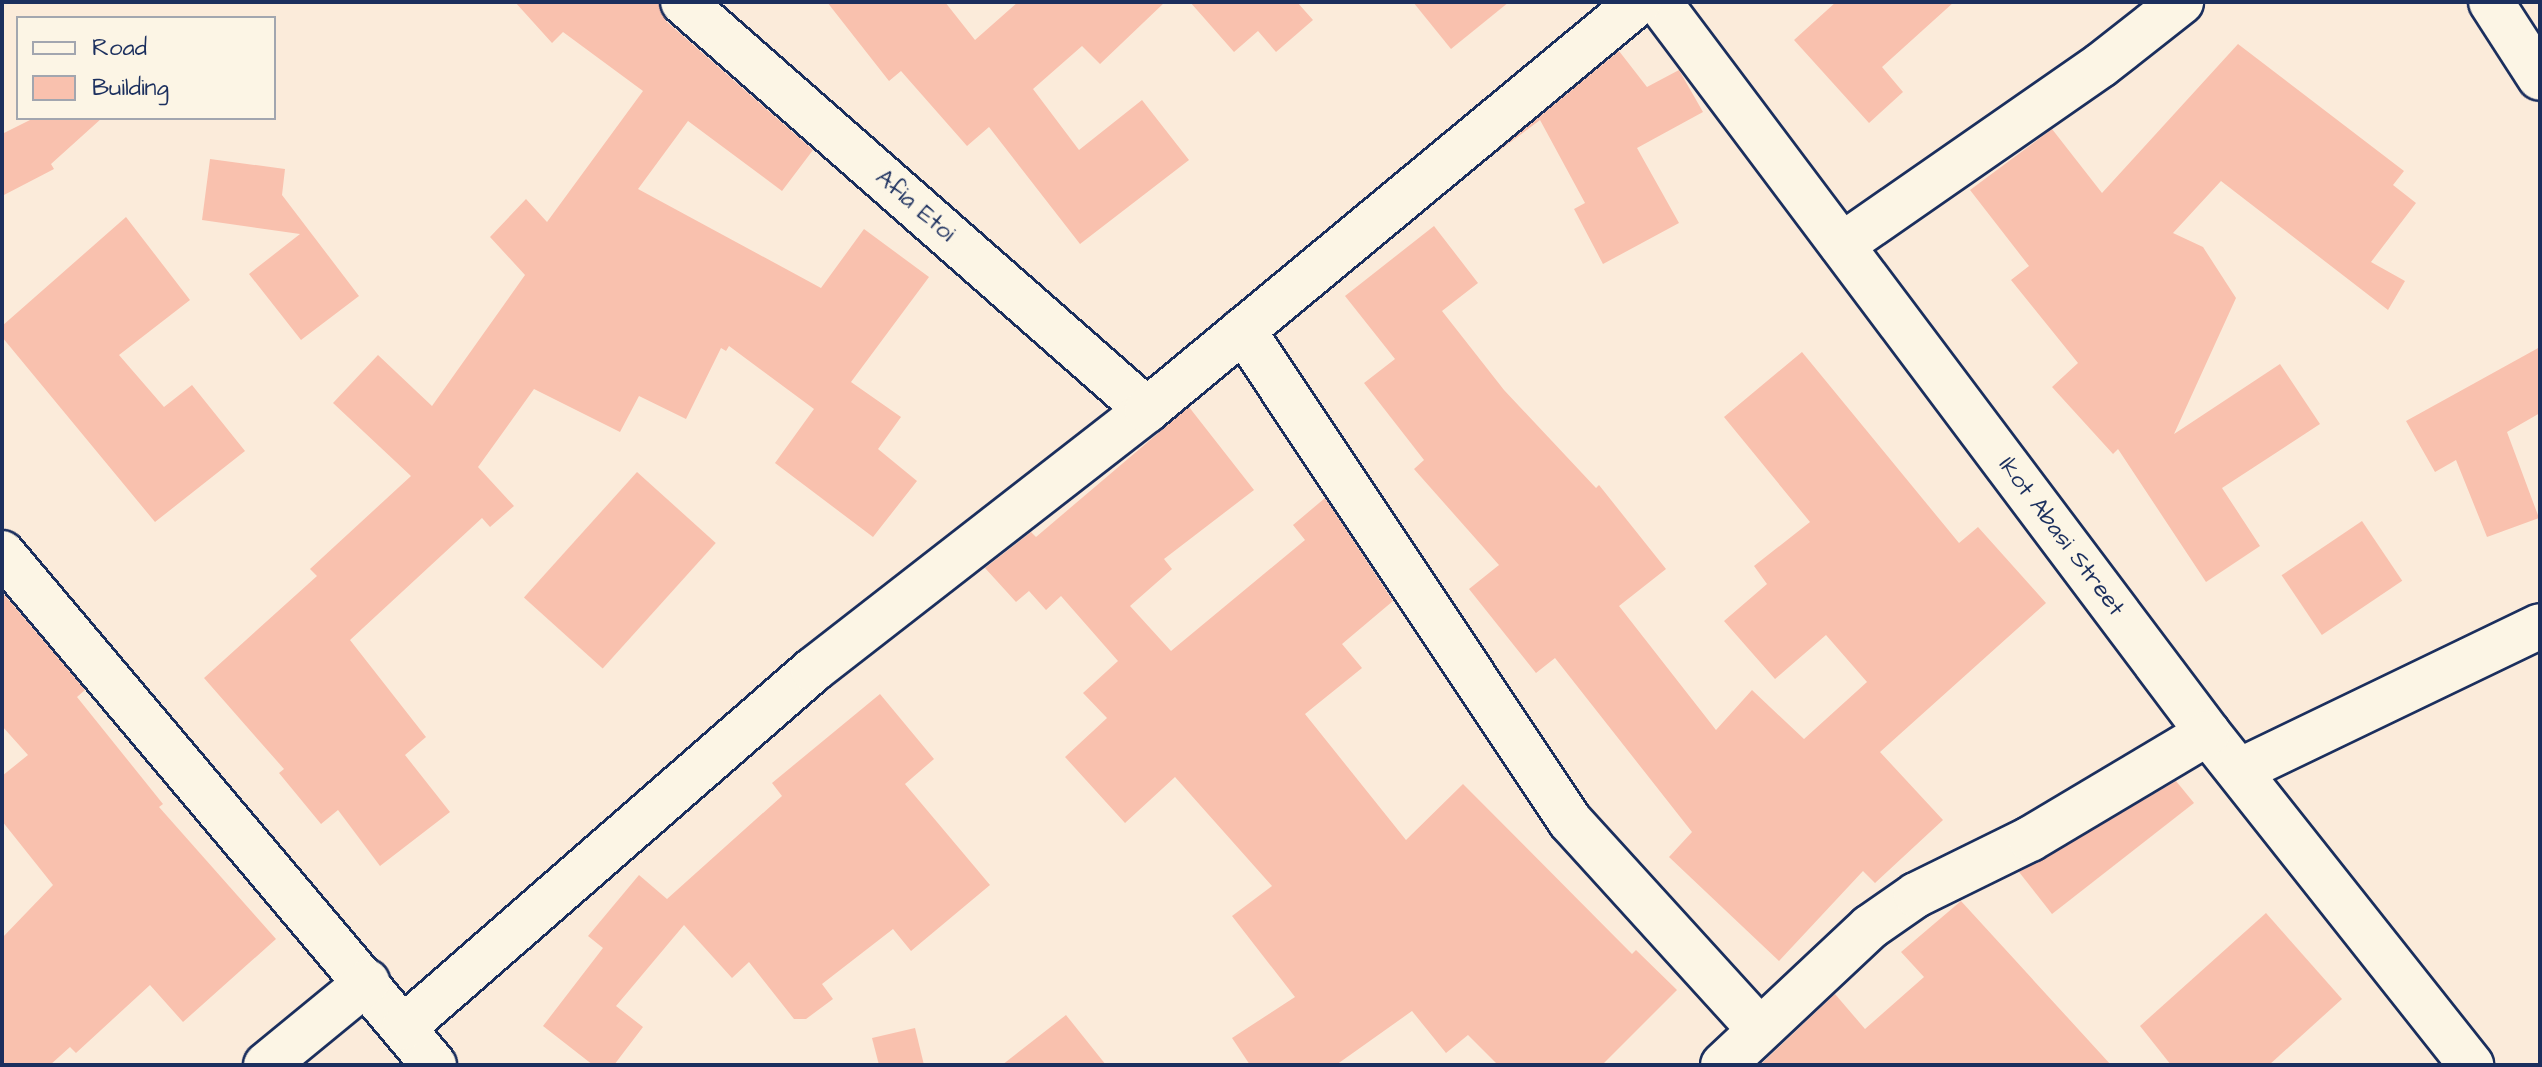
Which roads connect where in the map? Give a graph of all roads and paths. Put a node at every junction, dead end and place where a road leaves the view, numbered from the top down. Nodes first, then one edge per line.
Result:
1 (683, 2) edge
2 (1639, 2) edge
3 (1659, 2) edge
4 (2181, 2) edge
5 (2491, 2) edge
6 (2540, 78) edge
7 (1842, 245) junction
8 (1243, 330) junction
9 (1147, 410) junction
10 (2, 553) edge
11 (2540, 626) edge
12 (2208, 733) junction
13 (2239, 771) junction
14 (367, 982) junction
15 (404, 1027) junction
16 (1760, 1030) junction
17 (2466, 1063) edge
18 (266, 1065) edge
19 (434, 1065) edge
20 (1723, 1065) edge

1 - 9 street, Afia Etoi
2 - 8 street
3 - 7 street, Ikot Abasi Street
4 - 7 street
5 - 6 street
7 - 12 street, Ikot Abasi Street
8 - 9 street
8 - 16 street
9 - 15 street
10 - 14 street
11 - 13 street
12 - 13 street, Ikot Abasi Street
12 - 16 street
13 - 17 street, Ikot Abasi Street
14 - 15 street
14 - 18 street
15 - 19 street
16 - 20 street

